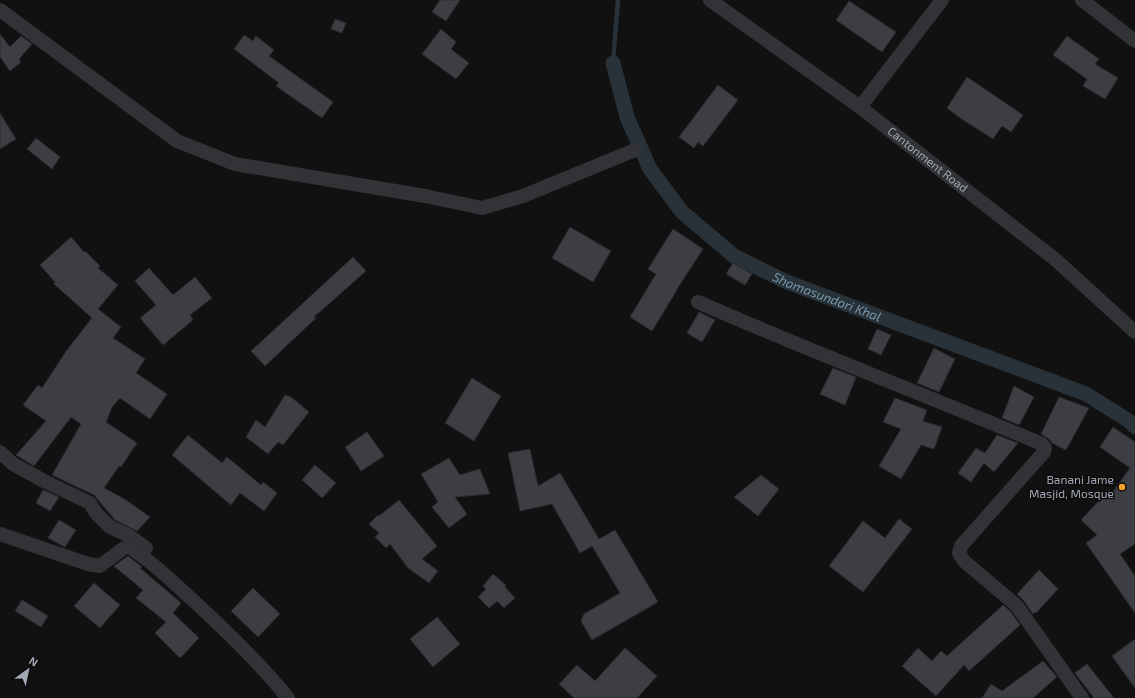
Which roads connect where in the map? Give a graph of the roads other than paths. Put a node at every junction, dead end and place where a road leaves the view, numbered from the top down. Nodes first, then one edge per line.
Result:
1 (710, 0) edge
2 (942, 0) edge
3 (1082, 0) edge
4 (0, 10) edge
5 (1135, 41) edge
6 (860, 106) junction
7 (635, 150) dead end
8 (698, 302) dead end
9 (1135, 332) edge
10 (0, 452) edge
11 (0, 534) edge
12 (145, 557) junction
13 (288, 698) edge
14 (1082, 698) edge

1 - 6 street, Cantonment Road
2 - 6 street
3 - 5 street
4 - 7 street
6 - 9 street, Cantonment Road
8 - 14 street
10 - 12 street
11 - 12 street
12 - 13 street

